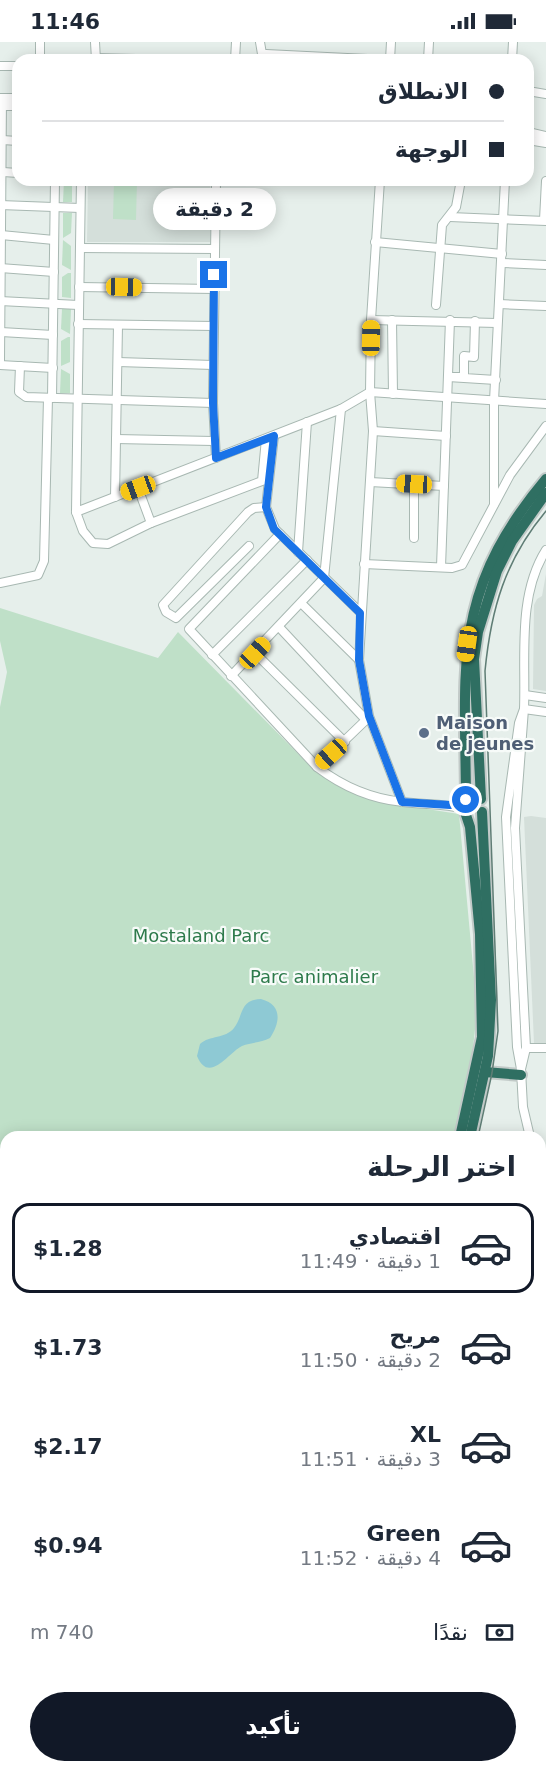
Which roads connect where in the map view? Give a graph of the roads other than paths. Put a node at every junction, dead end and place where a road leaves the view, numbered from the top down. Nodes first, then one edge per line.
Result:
1 (1, 102) edge
2 (2, 140) junction
3 (12, 141) edge
4 (3, 172) junction
5 (12, 173) edge
6 (546, 181) edge
7 (55, 186) edge
8 (81, 186) edge
9 (216, 186) edge
10 (380, 186) edge
11 (460, 186) edge
12 (505, 186) edge
13 (1, 205) edge
14 (55, 208) junction
15 (80, 208) junction
16 (450, 217) junction
17 (502, 219) junction
18 (545, 220) edge
19 (1, 235) edge
20 (54, 240) junction
21 (375, 242) junction
22 (80, 248) junction
23 (215, 249) junction
24 (439, 249) junction
25 (502, 258) junction
26 (546, 265) edge
27 (0, 268) edge
28 (54, 272) junction
29 (79, 287) junction
30 (214, 289) junction
31 (0, 301) edge
32 (53, 304) junction
33 (436, 304) dead end
34 (499, 304) junction
35 (78, 305) junction
36 (546, 306) edge
37 (372, 320) junction
38 (392, 320) junction
39 (450, 320) junction
40 (475, 321) junction
41 (497, 323) junction
42 (78, 324) junction
43 (118, 325) junction
44 (214, 326) junction
45 (1, 332) edge
46 (53, 335) junction
47 (118, 362) junction
48 (0, 363) edge
49 (213, 364) junction
50 (20, 366) junction
51 (53, 368) junction
52 (448, 377) junction
53 (496, 380) junction
54 (370, 392) junction
55 (393, 394) junction
56 (448, 397) junction
57 (50, 398) junction
58 (77, 399) junction
59 (117, 399) junction
60 (494, 401) junction
61 (213, 403) junction
62 (546, 404) edge
63 (341, 409) junction
64 (307, 422) junction
65 (546, 426) edge
66 (373, 431) junction
67 (446, 436) junction
68 (270, 437) junction
69 (116, 439) junction
70 (213, 441) junction
71 (216, 458) junction
72 (494, 467) junction
73 (510, 475) junction
74 (546, 479) edge
75 (370, 482) junction
76 (414, 484) junction
77 (444, 486) junction
78 (138, 488) junction
79 (546, 493) edge
80 (115, 497) junction
81 (494, 504) junction
82 (266, 507) junction
83 (76, 512) junction
84 (151, 523) junction
85 (280, 534) junction
86 (414, 538) dead end
87 (249, 546) dead end
88 (546, 550) edge
89 (298, 552) junction
90 (307, 560) junction
91 (364, 564) junction
92 (441, 567) junction
93 (324, 578) junction
94 (0, 584) edge
95 (301, 603) junction
96 (360, 613) junction
97 (279, 627) junction
98 (255, 653) junction
99 (212, 655) junction
100 (359, 660) junction
101 (231, 676) junction
102 (525, 695) junction
103 (546, 698) edge
104 (524, 709) junction
105 (546, 712) edge
106 (368, 718) junction
107 (345, 742) junction
108 (318, 767) junction
109 (481, 799) junction
110 (402, 802) junction
111 (465, 806) junction
112 (482, 812) junction
113 (526, 1048) junction
114 (546, 1048) edge
115 (485, 1072) junction
116 (521, 1072) junction
117 (461, 1131) edge
118 (471, 1131) edge
119 (529, 1131) edge

1 - 2 street
2 - 3 street
2 - 4 street
4 - 5 street
4 - 13 street
6 - 18 street
7 - 14 street
8 - 15 street
9 - 23 street
10 - 21 street
11 - 16 street
12 - 17 street
13 - 14 street
13 - 19 street
14 - 15 street
14 - 20 street
15 - 22 street
16 - 17 street
16 - 24 street
17 - 18 street
17 - 25 street
19 - 20 street
19 - 27 street
20 - 28 street
21 - 24 street
21 - 37 street
22 - 23 street
22 - 29 street
23 - 30 street
24 - 25 street
24 - 33 street
25 - 26 street
25 - 34 street
27 - 28 street
27 - 31 street
28 - 32 street
29 - 30 street
29 - 35 street
30 - 44 street
31 - 32 street
31 - 45 street
32 - 35 street
32 - 46 street
34 - 36 street
34 - 41 street
35 - 42 street
37 - 38 street
37 - 54 street
38 - 39 street
38 - 55 street
39 - 40 street
39 - 52 street
40 - 41 street
40 - 52 street
41 - 53 street
42 - 43 street
42 - 58 street
43 - 44 street
43 - 47 street
44 - 49 street
45 - 46 street
45 - 48 street
46 - 51 street
47 - 49 street
47 - 59 street
48 - 50 street
49 - 61 street
50 - 51 street
50 - 57 street
51 - 57 street
52 - 53 street
52 - 56 street
53 - 60 street
54 - 55 street
54 - 63 street
54 - 66 street
55 - 56 street
56 - 60 street
56 - 67 street
57 - 58 street
57 - 94 street
58 - 59 street
58 - 83 street
59 - 61 street
59 - 69 street
60 - 62 street
60 - 72 street
61 - 70 street
63 - 64 street
63 - 93 street
64 - 68 street
64 - 89 street
65 - 73 street
66 - 67 street
66 - 75 street
67 - 77 street
68 - 71 street
68 - 82 street
68 - 84 street
69 - 70 street
69 - 80 street
70 - 71 street
71 - 78 street
72 - 73 street
72 - 81 street
73 - 81 street
74 - 111 highway
75 - 76 street
75 - 91 street
76 - 77 street
76 - 86 street
77 - 92 street
78 - 80 street
78 - 84 street
79 - 109 highway
80 - 83 street
81 - 92 street
82 - 85 street
82 - 87 street
83 - 84 street
85 - 89 street
85 - 99 street
88 - 102 street
89 - 90 street
90 - 93 street
90 - 99 street
91 - 92 street
91 - 96 street
93 - 95 street
93 - 96 street
95 - 97 street
95 - 100 street
96 - 100 street
97 - 98 street
97 - 106 street
98 - 101 street
98 - 107 street
99 - 101 street
100 - 106 street
101 - 108 street
102 - 103 street
102 - 104 street
104 - 105 street
104 - 113 street
104 - 116 street
106 - 107 street
106 - 110 street
107 - 108 street
108 - 110 street
109 - 111 highway
109 - 112 highway
110 - 111 street
111 - 112 highway
111 - 117 highway
112 - 115 highway
113 - 114 street
113 - 116 street
115 - 116 highway
115 - 118 highway
116 - 119 street

